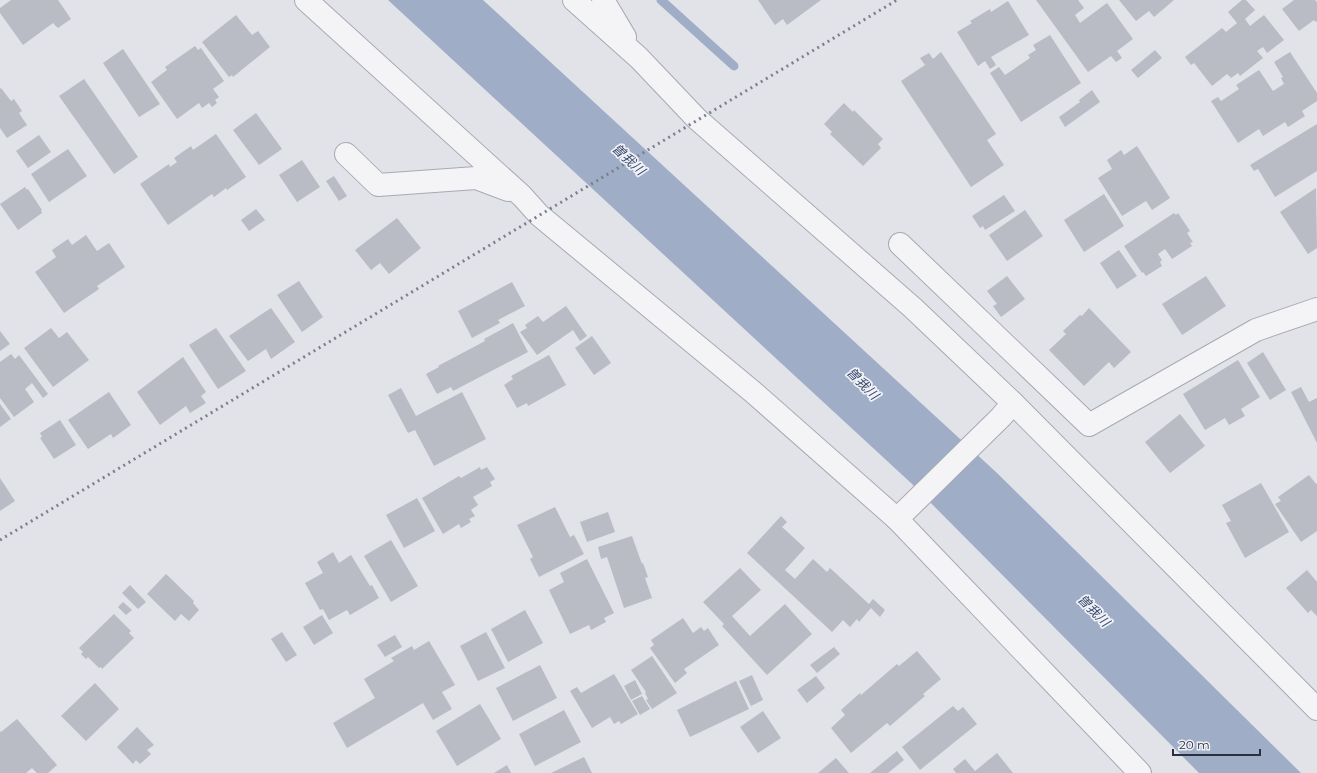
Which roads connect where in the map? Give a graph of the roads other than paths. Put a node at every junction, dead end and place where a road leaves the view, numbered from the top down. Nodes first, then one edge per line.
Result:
1 (306, 0) edge
2 (574, 0) edge
3 (603, 0) edge
4 (638, 58) junction
5 (346, 154) dead end
6 (522, 196) junction
7 (900, 244) dead end
8 (1317, 309) edge
9 (1007, 410) junction
10 (897, 519) junction
11 (1317, 709) edge
12 (1140, 773) edge

1 - 6 street
2 - 4 street
3 - 4 street
4 - 9 street
5 - 6 street
6 - 10 street
7 - 8 street
9 - 10 street
9 - 11 street
10 - 12 street

